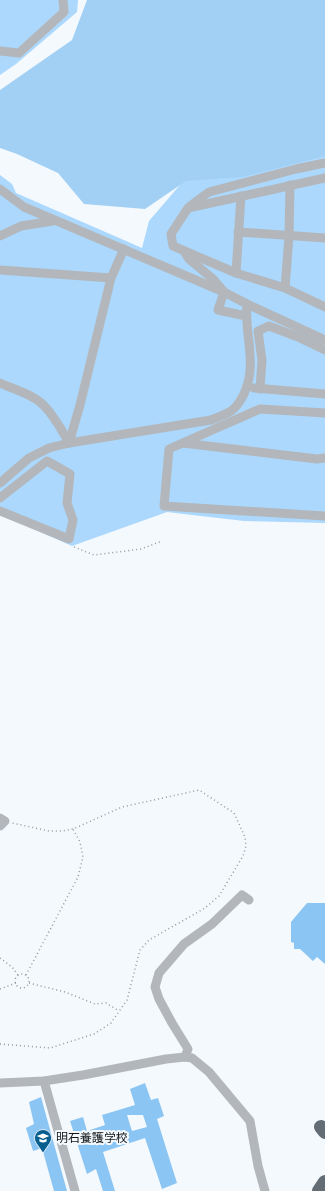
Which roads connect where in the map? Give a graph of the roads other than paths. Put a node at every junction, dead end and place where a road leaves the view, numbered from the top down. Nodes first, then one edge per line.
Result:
1 (63, 0) edge
2 (0, 51) edge
3 (325, 163) edge
4 (325, 178) edge
5 (290, 185) junction
6 (0, 189) edge
7 (241, 196) junction
8 (188, 208) junction
9 (53, 221) junction
10 (238, 232) junction
11 (0, 236) edge
12 (289, 236) junction
13 (325, 238) edge
14 (124, 249) junction
15 (184, 251) junction
16 (0, 270) edge
17 (236, 272) junction
18 (111, 278) junction
19 (285, 288) junction
20 (224, 292) junction
21 (247, 304) junction
22 (325, 307) edge
23 (246, 316) junction
24 (325, 340) edge
25 (325, 350) edge
26 (0, 383) edge
27 (247, 388) junction
28 (260, 389) junction
29 (325, 394) edge
30 (325, 413) edge
31 (69, 443) junction
32 (183, 443) junction
33 (325, 458) edge
34 (0, 484) edge
35 (0, 498) edge
36 (0, 511) edge
37 (325, 516) edge
38 (249, 900) dead end
39 (185, 1057) junction
40 (44, 1081) junction
41 (0, 1083) edge
42 (325, 1182) edge
43 (325, 1187) edge
44 (75, 1191) edge
45 (265, 1191) edge
46 (320, 1191) edge

1 - 2 street
3 - 8 street
4 - 5 street
5 - 7 street
5 - 12 street
6 - 9 street
7 - 8 street
7 - 10 street
8 - 15 street
9 - 11 street
9 - 14 street
10 - 12 street
10 - 17 street
12 - 13 street
12 - 19 street
14 - 18 street
14 - 20 street
15 - 17 street
15 - 20 street
16 - 18 street
17 - 19 street
18 - 31 street
19 - 22 street
20 - 21 street
20 - 23 street
21 - 23 street
21 - 24 street
23 - 27 street
25 - 28 street
26 - 31 street
27 - 28 street
27 - 31 street
28 - 29 street
30 - 32 street
31 - 34 street
32 - 33 street
32 - 37 street
35 - 36 street
38 - 39 street
39 - 40 street
39 - 45 street
40 - 41 street
40 - 44 street
42 - 46 highway
43 - 46 highway

